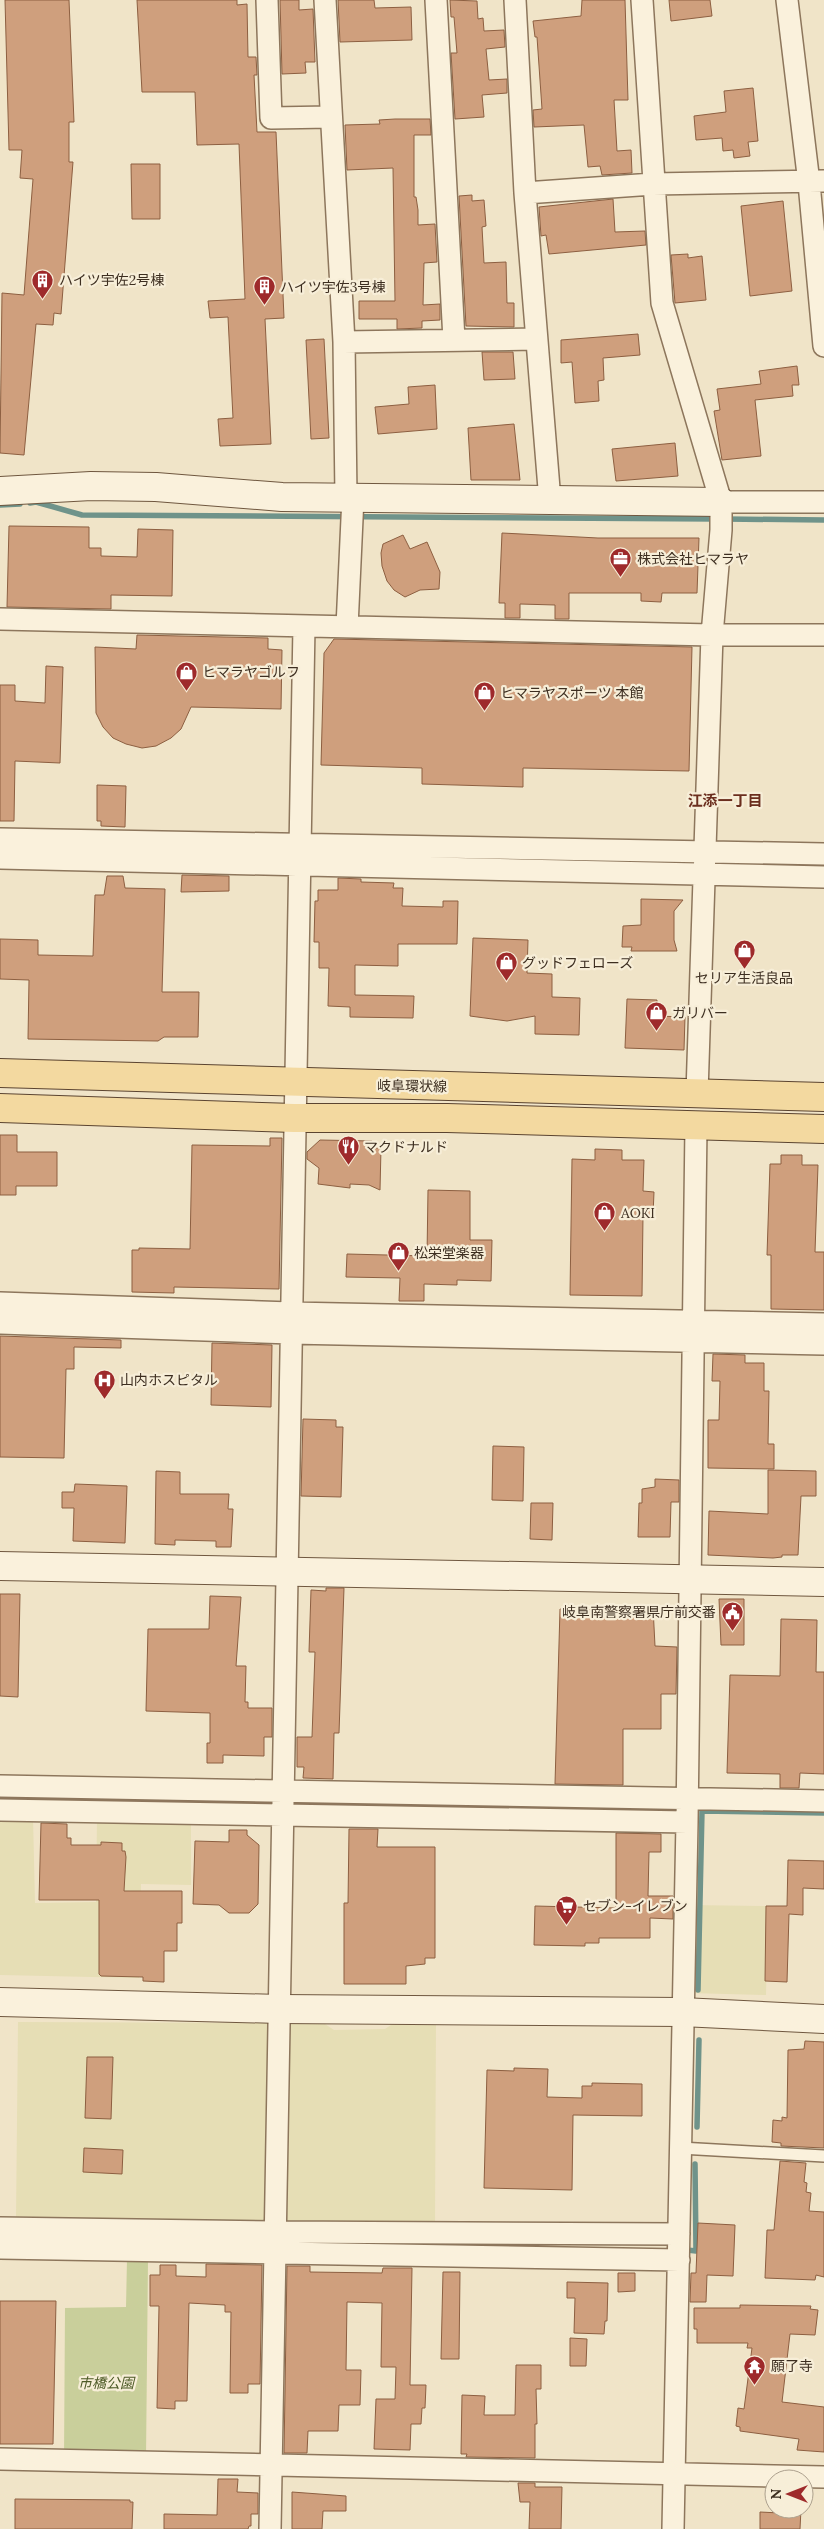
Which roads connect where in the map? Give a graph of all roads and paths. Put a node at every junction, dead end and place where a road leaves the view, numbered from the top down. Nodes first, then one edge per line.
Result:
1 (267, 0) edge
2 (325, 0) edge
3 (436, 0) edge
4 (515, 0) edge
5 (642, 0) edge
6 (787, 0) edge
7 (330, 117) junction
8 (816, 182) edge
9 (653, 184) junction
10 (525, 194) junction
11 (536, 339) junction
12 (454, 340) junction
13 (344, 342) junction
14 (824, 346) edge
15 (0, 492) edge
16 (550, 501) junction
17 (824, 502) edge
18 (351, 507) junction
19 (721, 514) junction
20 (0, 619) edge
21 (304, 626) junction
22 (347, 627) junction
23 (712, 635) junction
24 (824, 635) edge
25 (0, 839) edge
26 (705, 852) junction
27 (824, 854) edge
28 (300, 855) junction
29 (0, 858) edge
30 (704, 874) junction
31 (824, 877) edge
32 (0, 1073) edge
33 (295, 1083) junction
34 (697, 1093) junction
35 (824, 1097) edge
36 (0, 1108) edge
37 (294, 1118) junction
38 (696, 1126) junction
39 (824, 1129) edge
40 (0, 1303) edge
41 (291, 1323) junction
42 (0, 1324) edge
43 (824, 1324) edge
44 (694, 1332) junction
45 (824, 1344) edge
46 (0, 1566) edge
47 (287, 1572) junction
48 (690, 1579) junction
49 (824, 1582) edge
50 (0, 1786) edge
51 (284, 1792) junction
52 (687, 1799) junction
53 (824, 1801) edge
54 (0, 1810) edge
55 (283, 1814) junction
56 (686, 1822) junction
57 (0, 2002) edge
58 (280, 2008) junction
59 (682, 2012) junction
60 (824, 2019) edge
61 (680, 2148) junction
62 (824, 2156) edge
63 (0, 2228) edge
64 (679, 2234) junction
65 (276, 2242) junction
66 (0, 2248) edge
67 (680, 2260) junction
68 (0, 2459) edge
69 (272, 2466) junction
70 (675, 2475) junction
71 (824, 2477) edge
72 (270, 2529) edge
73 (673, 2529) edge

1 - 7 street
2 - 7 street
3 - 12 street
4 - 10 street
5 - 9 street
6 - 8 street
7 - 13 street
8 - 9 street
8 - 14 street
9 - 10 street
9 - 19 street
10 - 11 street
11 - 12 street
11 - 16 street
12 - 13 street
13 - 18 street
15 - 18 street
16 - 18 street
16 - 19 street
17 - 19 street
18 - 22 street
19 - 23 street
20 - 21 street
21 - 22 street
21 - 28 street
22 - 23 street
23 - 24 street
23 - 26 street
25 - 28 street
26 - 27 street
26 - 28 street
26 - 30 street
28 - 29 street
28 - 30 street
28 - 33 street
30 - 31 street
30 - 34 street
32 - 33 main road, 岐阜環状線
33 - 34 main road, 岐阜環状線
33 - 37 street
34 - 35 main road, 岐阜環状線
36 - 37 main road
37 - 38 main road
37 - 41 street
38 - 39 main road
38 - 44 street
40 - 41 street
41 - 42 street
41 - 44 street
41 - 47 street
43 - 44 street
44 - 45 street
44 - 48 street
46 - 47 street
47 - 48 street
47 - 51 street
48 - 49 street
48 - 52 street
50 - 51 street
51 - 52 street
51 - 55 street
52 - 53 street
52 - 56 street
54 - 55 street
55 - 56 street
55 - 58 street
56 - 59 street
57 - 58 street
58 - 59 street
58 - 65 street
59 - 60 street
59 - 61 street
61 - 62 lane
61 - 64 street
63 - 65 street
64 - 65 street
64 - 67 street
65 - 66 street
65 - 67 street
65 - 69 street
67 - 70 street
68 - 69 street
69 - 70 street
69 - 72 street
70 - 71 street
70 - 73 street

